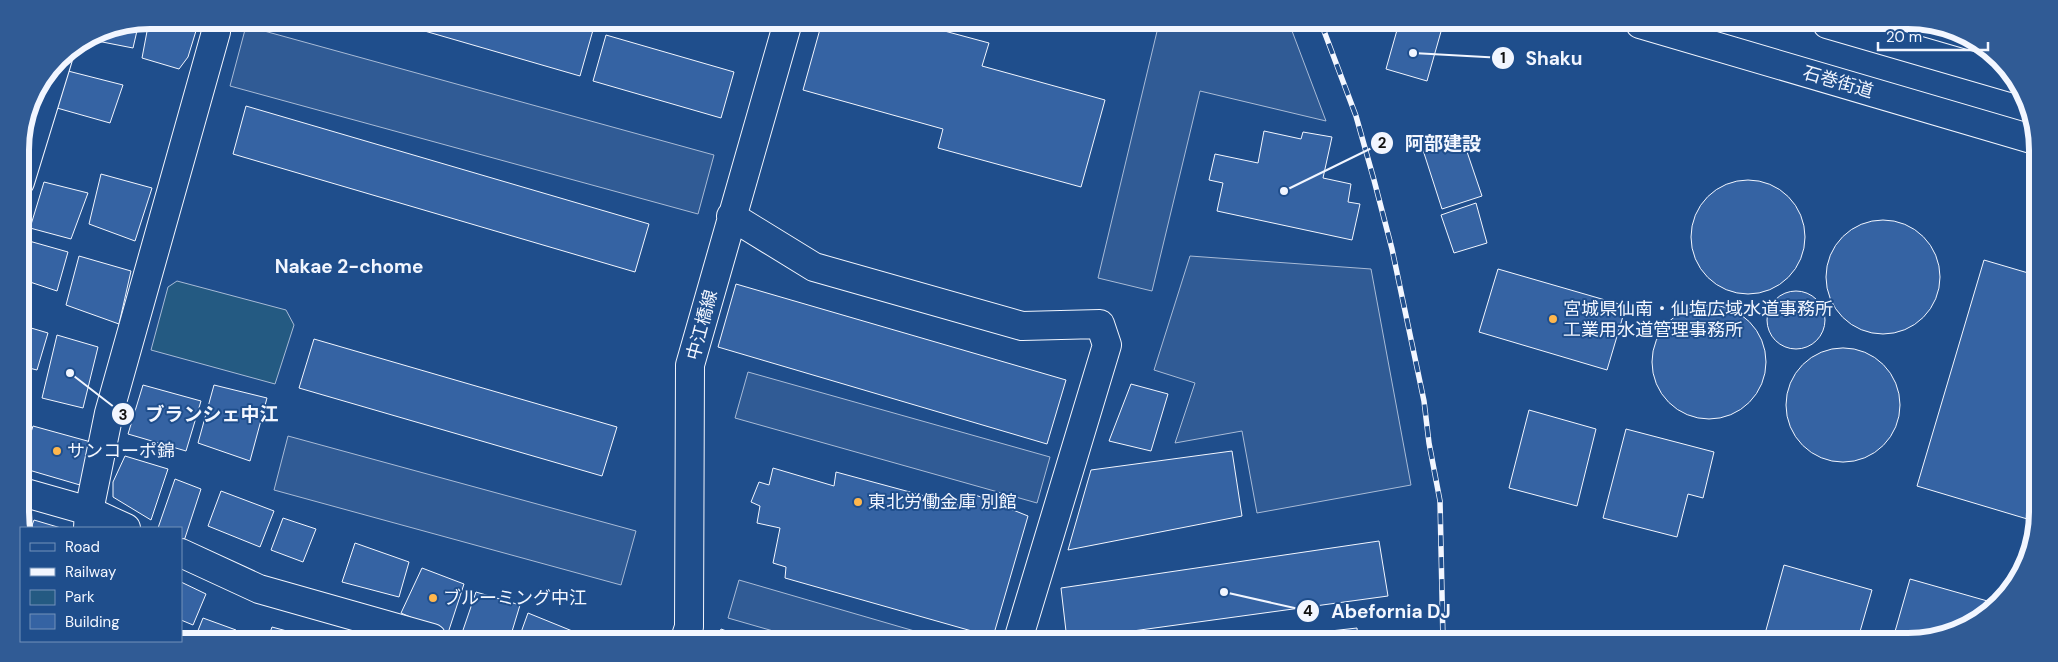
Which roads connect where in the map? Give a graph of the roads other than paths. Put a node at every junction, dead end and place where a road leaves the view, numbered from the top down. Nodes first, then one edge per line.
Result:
1 (215, 29) edge
2 (786, 29) edge
3 (1657, 29) edge
4 (1844, 29) edge
5 (2003, 75) edge
6 (51, 80) edge
7 (2028, 138) edge
8 (29, 153) edge
9 (731, 216) junction
10 (29, 495) edge
11 (88, 520) edge
12 (121, 527) edge
13 (182, 554) edge
14 (414, 633) edge
15 (687, 633) edge
16 (1020, 633) edge

1 - 11 street
2 - 9 street, 中江橋線
3 - 7 street, 石巻街道
4 - 5 street
6 - 8 street
9 - 15 street, 中江橋線
9 - 16 street
10 - 11 street
11 - 12 street
13 - 14 street

